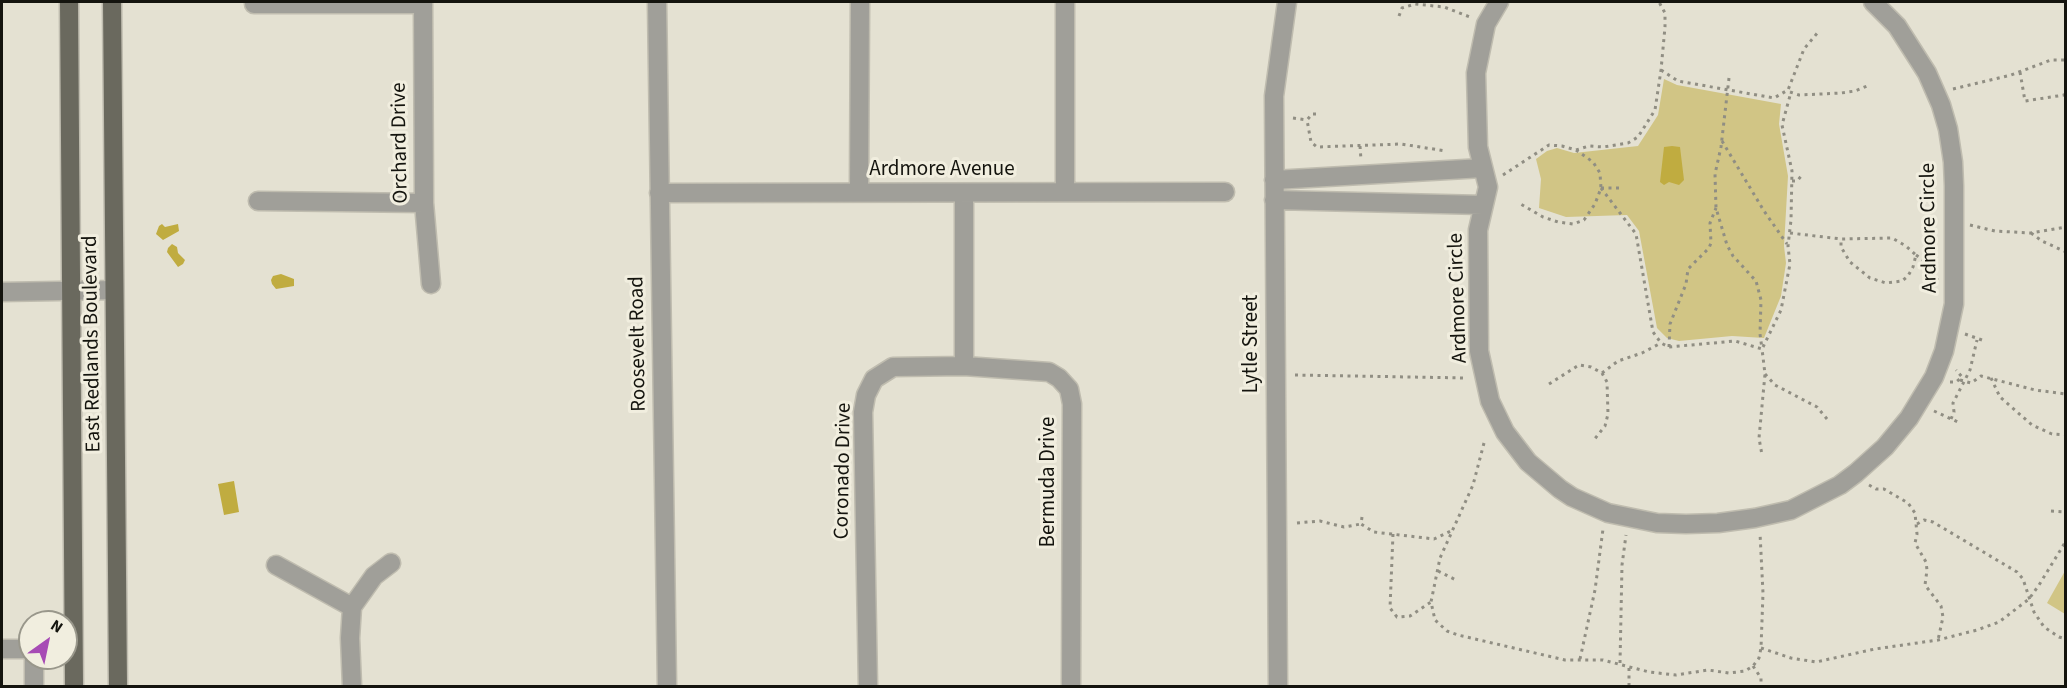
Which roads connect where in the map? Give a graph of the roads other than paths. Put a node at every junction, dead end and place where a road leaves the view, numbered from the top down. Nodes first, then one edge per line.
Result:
1 (69, 2) edge
2 (112, 2) edge
3 (423, 2) edge
4 (657, 2) edge
5 (860, 2) edge
6 (1065, 2) edge
7 (1287, 2) edge
8 (1499, 2) edge
9 (1873, 2) edge
10 (254, 4) dead end
11 (1483, 168) junction
12 (1274, 180) junction
13 (859, 192) junction
14 (1065, 192) junction
15 (1225, 192) dead end
16 (659, 193) junction
17 (964, 193) junction
18 (1274, 200) junction
19 (258, 201) dead end
20 (424, 203) junction
21 (1483, 205) junction
22 (431, 284) dead end
23 (114, 290) junction
24 (72, 291) junction
25 (2, 292) edge
26 (964, 366) junction
27 (391, 563) dead end
28 (276, 565) dead end
29 (352, 607) junction
30 (70, 610) edge
31 (2, 649) edge
32 (18, 649) edge
33 (34, 670) edge
34 (72, 670) edge
35 (34, 687) edge
36 (74, 687) edge
37 (118, 687) edge
38 (352, 687) edge
39 (667, 687) edge
40 (868, 687) edge
41 (1071, 687) edge
42 (1278, 687) edge

1 - 24 main road, East Redlands Boulevard
2 - 23 main road, East Redlands Boulevard
3 - 10 street
3 - 20 street, Orchard Drive
4 - 16 street, Roosevelt Road
5 - 13 street
6 - 14 street
7 - 12 street, Lytle Street
8 - 11 street
9 - 21 street, Ardmore Circle
11 - 12 street
11 - 21 street, Ardmore Circle
12 - 18 street, Lytle Street
13 - 16 street, Ardmore Avenue
13 - 17 street, Ardmore Avenue
14 - 15 street, Ardmore Avenue
14 - 17 street, Ardmore Avenue
16 - 39 street, Roosevelt Road
17 - 26 street
18 - 21 street
18 - 42 street, Lytle Street
19 - 20 street
20 - 22 street, Orchard Drive
23 - 24 street
23 - 37 main road, East Redlands Boulevard
24 - 25 street
24 - 30 main road, East Redlands Boulevard
26 - 40 street, Coronado Drive
26 - 41 street, Bermuda Drive
27 - 29 street
28 - 29 street
29 - 38 street
31 - 32 street
33 - 35 street
34 - 36 main road, East Redlands Boulevard

